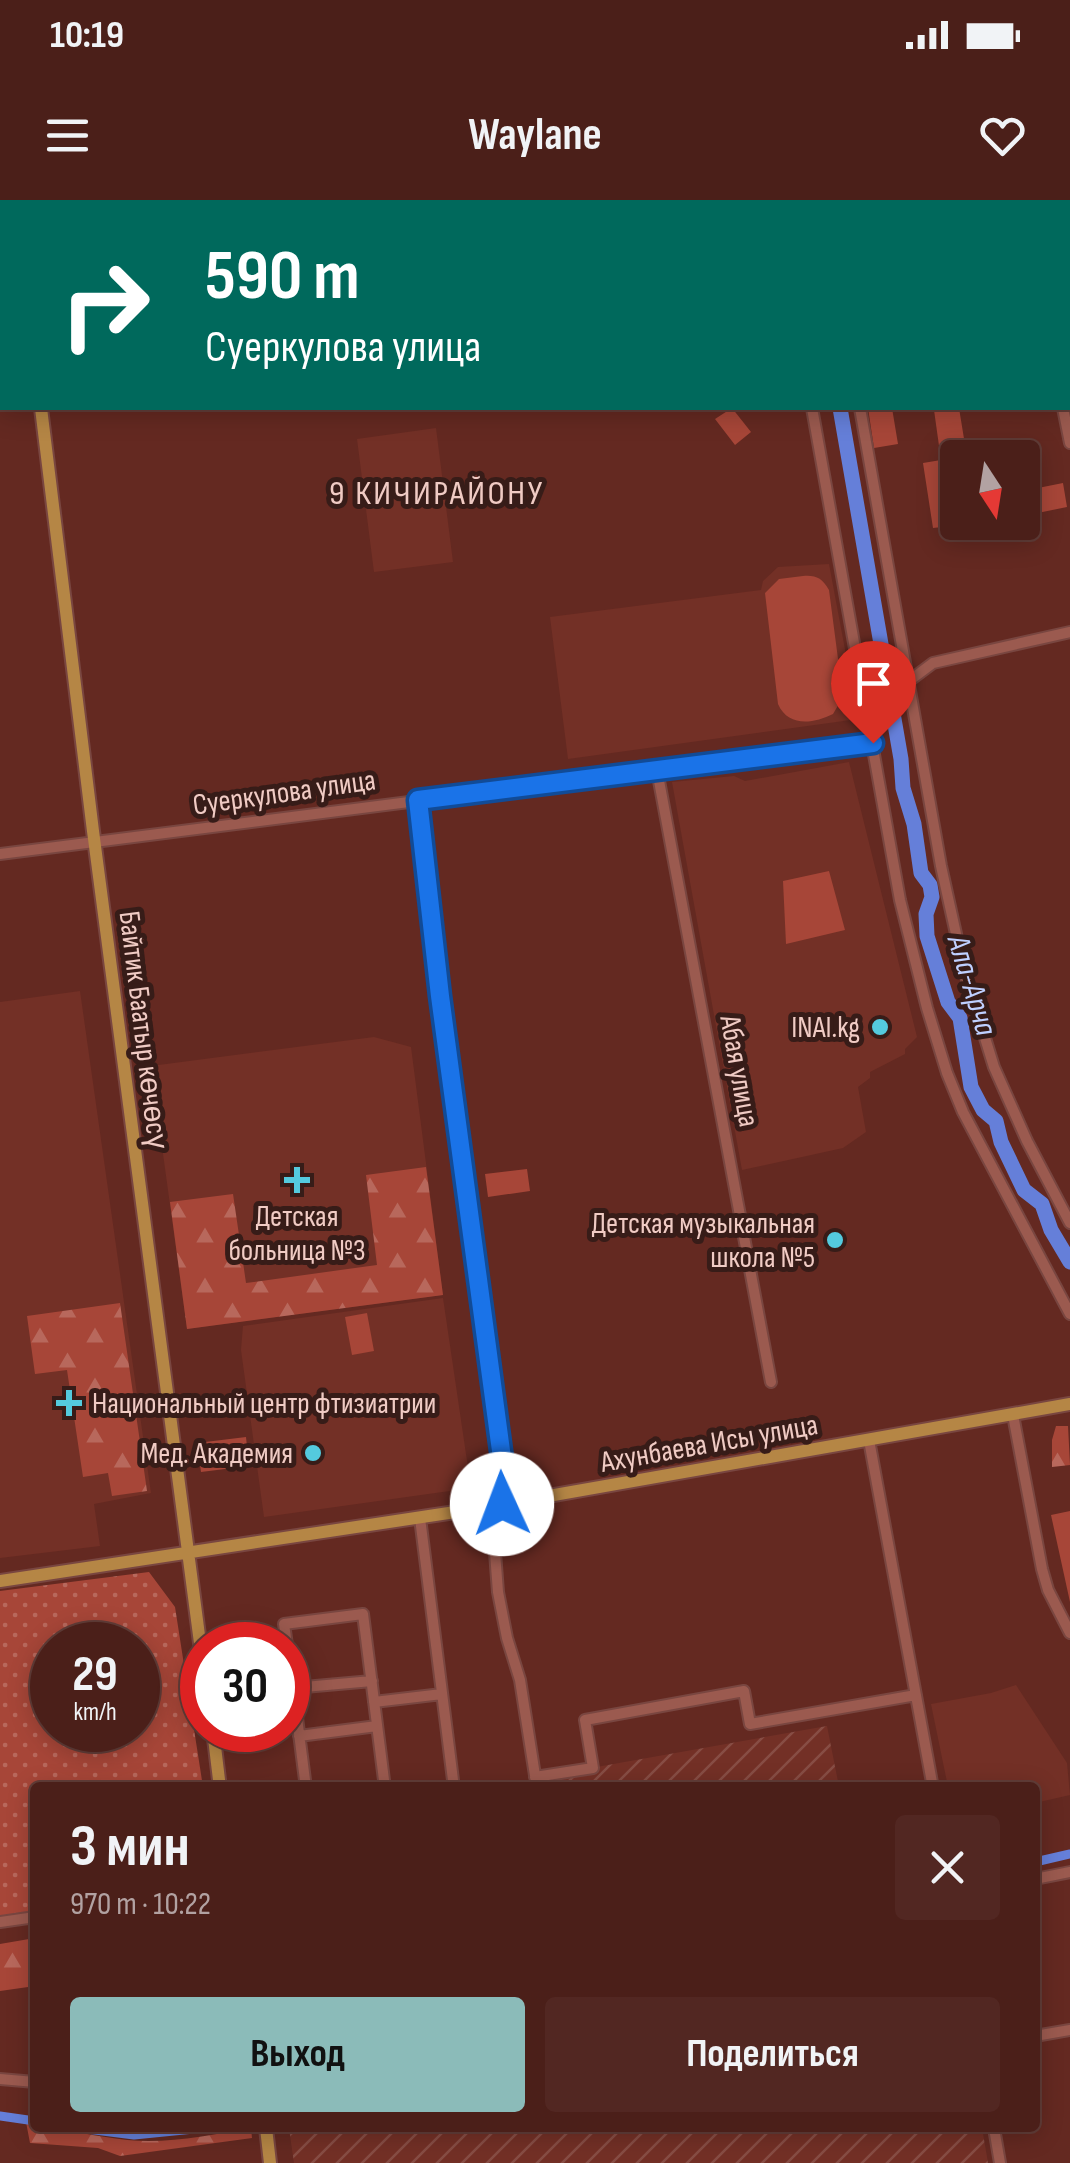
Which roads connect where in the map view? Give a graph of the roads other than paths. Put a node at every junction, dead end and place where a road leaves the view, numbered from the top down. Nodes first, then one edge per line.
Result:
1 (41, 410) edge
2 (812, 410) edge
3 (860, 410) edge
4 (1063, 410) edge
5 (1070, 443) edge
6 (1070, 632) edge
7 (909, 681) junction
8 (873, 743) junction
9 (657, 770) junction
10 (418, 800) junction
11 (94, 844) junction
12 (0, 854) edge
13 (1070, 1223) edge
14 (1070, 1314) edge
15 (771, 1382) dead end
16 (1070, 1404) edge
17 (1013, 1414) junction
18 (869, 1440) junction
19 (502, 1504) junction
20 (420, 1518) junction
21 (188, 1553) junction
22 (0, 1581) edge
23 (197, 1622) edge
24 (300, 1622) edge
25 (1070, 1633) edge
26 (372, 1682) junction
27 (310, 1687) edge
28 (442, 1694) junction
29 (916, 1694) junction
30 (374, 1702) junction
31 (377, 1726) junction
32 (310, 1735) edge
33 (216, 1752) edge
34 (301, 1752) edge
35 (219, 1782) edge
36 (305, 1782) edge
37 (384, 1782) edge
38 (453, 1782) edge
39 (536, 1782) edge
40 (932, 1782) edge
41 (1070, 1872) edge
42 (1040, 1879) edge
43 (30, 1918) edge
44 (0, 1922) edge
45 (1070, 2030) edge
46 (1040, 2035) edge
47 (0, 2079) edge
48 (30, 2082) edge
49 (266, 2132) edge
50 (995, 2132) edge
51 (270, 2163) edge
52 (1000, 2163) edge

1 - 11 main road, Байтик Баатыр көчөсү
2 - 8 street
3 - 7 street
4 - 5 street
6 - 7 street
7 - 13 street
8 - 9 street, Суеркулова улица
8 - 14 street
9 - 10 street, Суеркулова улица
9 - 15 street, Абая улица
10 - 11 street, Суеркулова улица
10 - 19 street
11 - 12 street, Суеркулова улица
11 - 21 main road, Байтик Баатыр көчөсү
16 - 17 main road, Ахунбаева Исы улица
17 - 18 main road, Ахунбаева Исы улица
17 - 25 street
18 - 19 main road, Ахунбаева Исы улица
18 - 29 street
19 - 20 main road, Ахунбаева Исы улица
19 - 39 street
20 - 21 main road, Ахунбаева Исы улица
20 - 28 street
21 - 22 main road, Ахунбаева Исы улица
21 - 23 main road, Байтик Баатыр көчөсү
24 - 26 street
26 - 27 street
26 - 30 street
28 - 30 street
28 - 38 street
29 - 39 street
29 - 40 street
30 - 31 street
31 - 32 street
31 - 37 street
33 - 35 main road
34 - 36 street
41 - 42 street
43 - 44 street
45 - 46 street
47 - 48 street
49 - 51 main road
50 - 52 street

